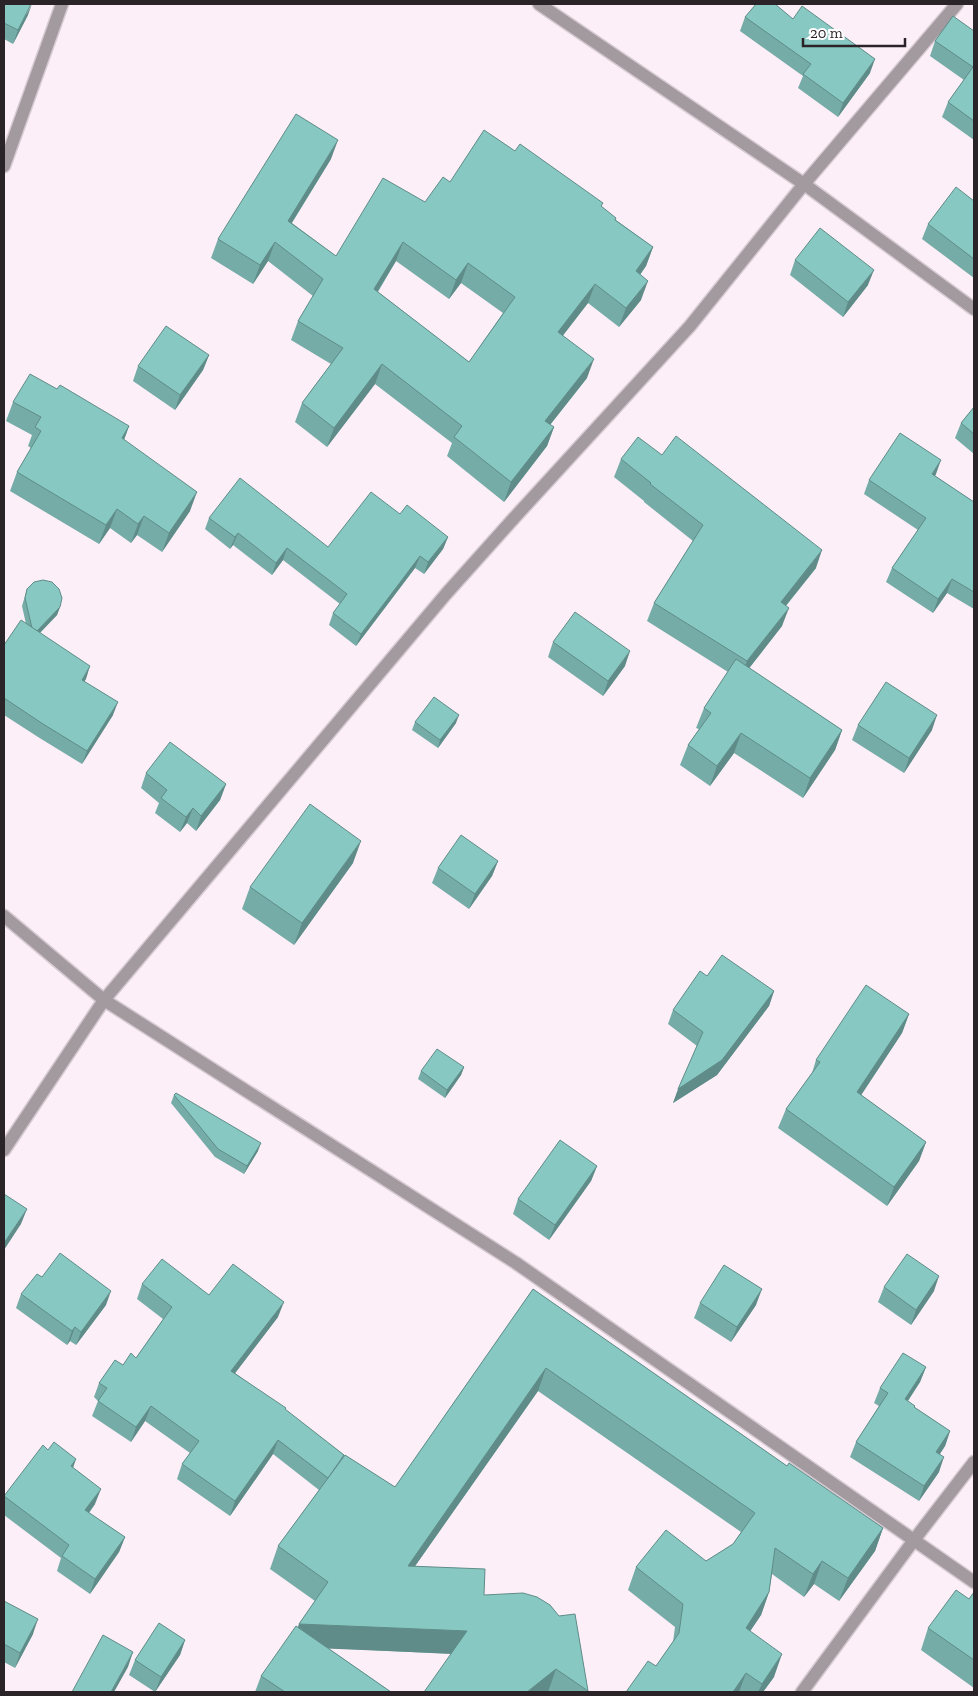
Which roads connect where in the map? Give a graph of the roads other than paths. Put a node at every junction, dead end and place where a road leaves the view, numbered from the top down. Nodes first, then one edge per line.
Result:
1 (62, 4) edge
2 (539, 4) edge
3 (957, 4) edge
4 (4, 166) edge
5 (804, 184) junction
6 (974, 309) edge
7 (4, 916) edge
8 (104, 1000) junction
9 (4, 1150) edge
10 (974, 1462) edge
11 (914, 1540) junction
12 (974, 1582) edge
13 (802, 1692) edge

1 - 4 street
2 - 5 street
3 - 5 street
5 - 6 street
5 - 8 street
7 - 8 street
8 - 9 street
8 - 11 street
10 - 11 street
11 - 12 street
11 - 13 street

